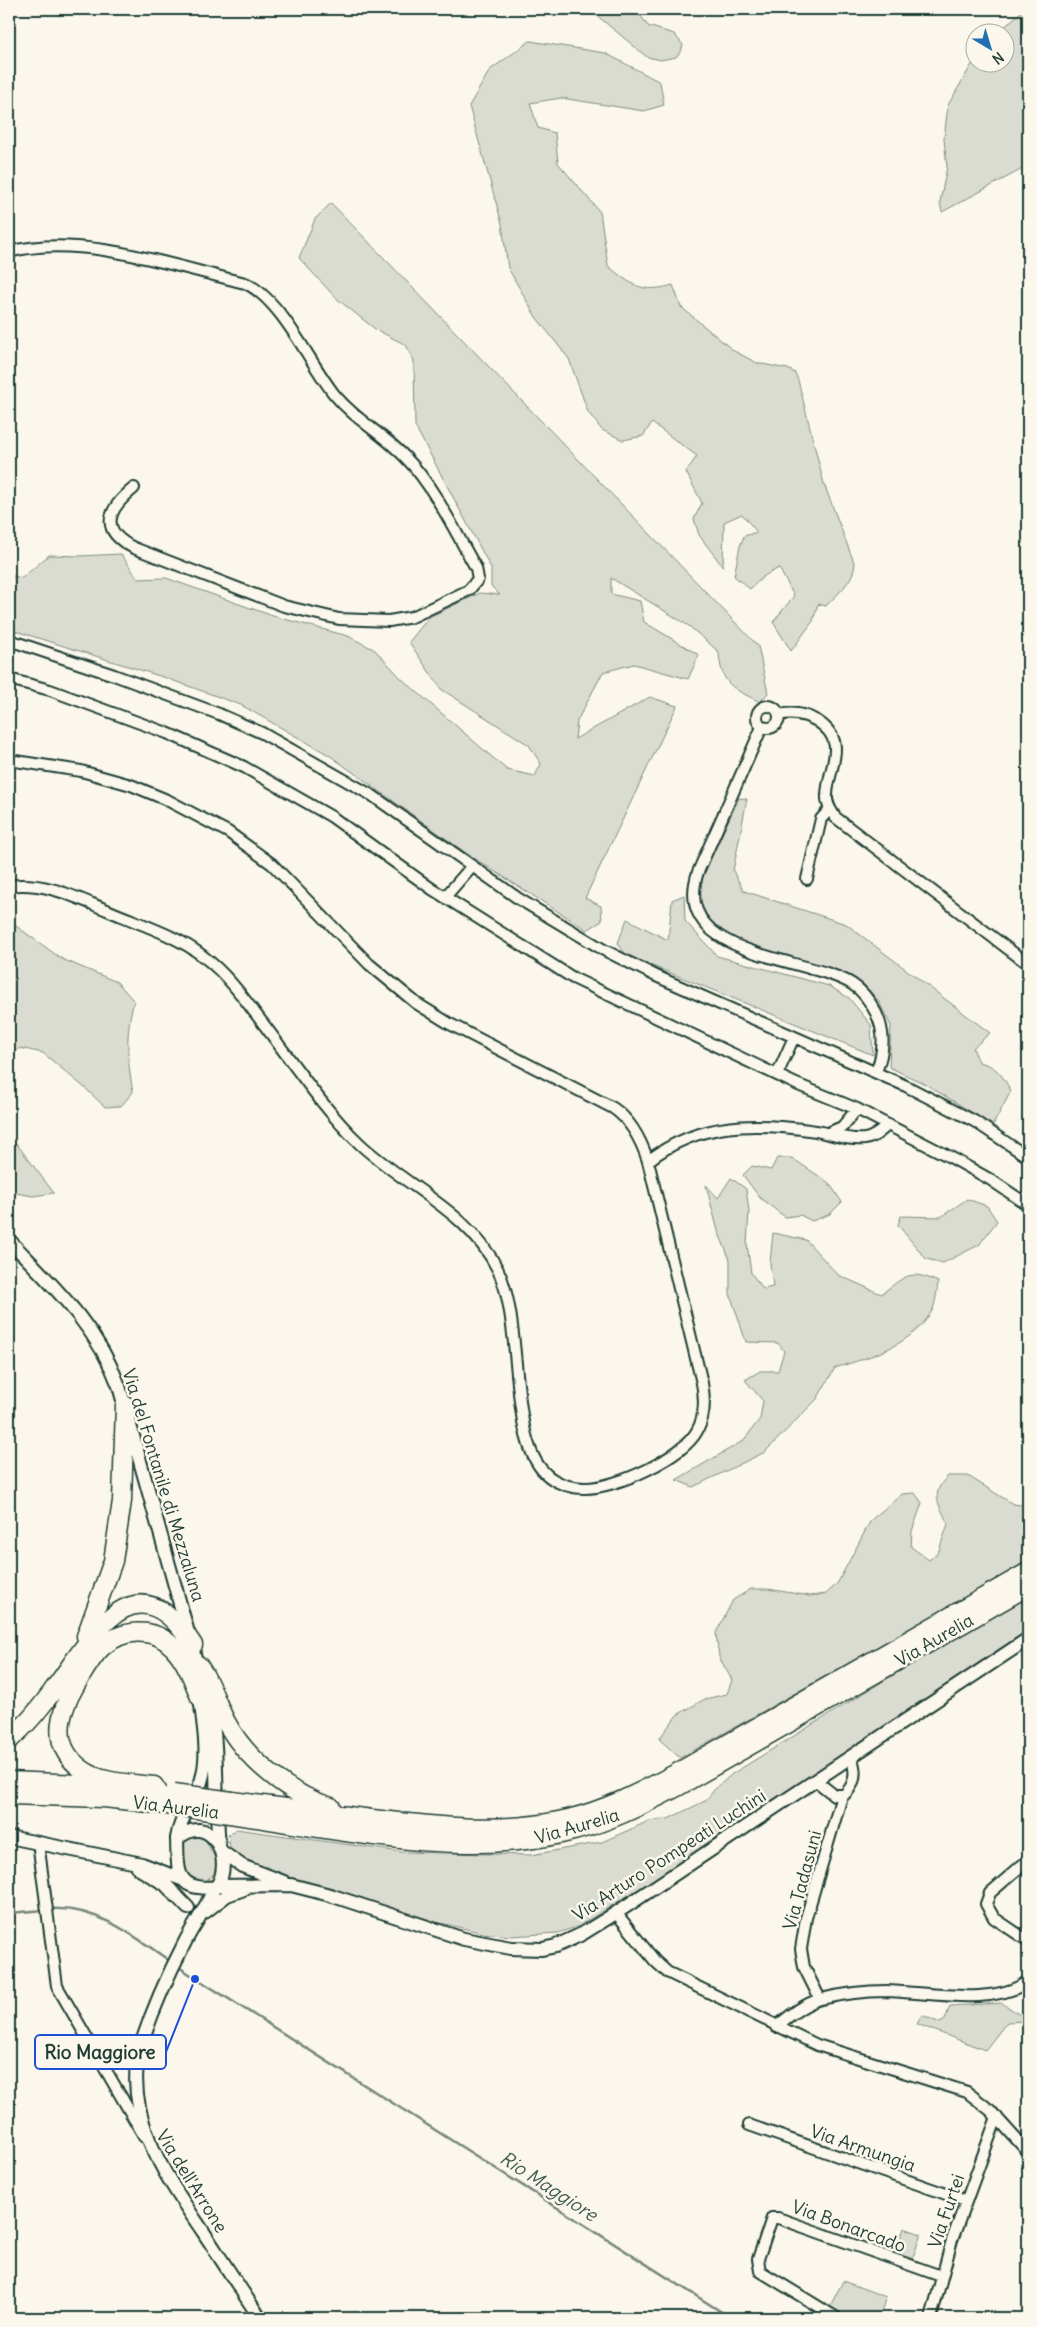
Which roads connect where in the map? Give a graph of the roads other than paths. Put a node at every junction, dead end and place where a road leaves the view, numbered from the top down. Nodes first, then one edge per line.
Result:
1 (9, 252) edge
2 (134, 488) dead end
3 (9, 640) edge
4 (9, 679) edge
5 (779, 715) junction
6 (762, 727) junction
7 (9, 760) edge
8 (830, 808) junction
9 (472, 866) junction
10 (807, 879) dead end
11 (9, 886) edge
12 (446, 897) junction
13 (1028, 964) edge
14 (794, 1037) junction
15 (876, 1072) junction
16 (777, 1075) junction
17 (857, 1109) junction
18 (888, 1125) junction
19 (828, 1133) junction
20 (1028, 1157) edge
21 (648, 1161) junction
22 (1028, 1205) edge
23 (9, 1240) edge
24 (125, 1405) junction
25 (1028, 1571) edge
26 (1028, 1586) edge
27 (1028, 1639) edge
28 (193, 1645) junction
29 (82, 1650) junction
30 (198, 1665) junction
31 (201, 1691) junction
32 (9, 1740) edge
33 (850, 1757) junction
34 (815, 1780) junction
35 (9, 1781) edge
36 (9, 1795) edge
37 (842, 1796) junction
38 (169, 1797) junction
39 (231, 1808) junction
40 (394, 1822) junction
41 (9, 1837) edge
42 (177, 1839) junction
43 (38, 1842) junction
44 (220, 1848) junction
45 (1028, 1860) edge
46 (126, 1861) junction
47 (183, 1881) junction
48 (262, 1885) junction
49 (291, 1885) junction
50 (216, 1887) junction
51 (188, 1908) junction
52 (616, 1913) junction
53 (201, 1915) junction
54 (1028, 1941) edge
55 (183, 1947) junction
56 (1028, 1981) edge
57 (820, 1999) junction
58 (776, 2027) junction
59 (139, 2055) junction
60 (100, 2058) junction
61 (997, 2117) junction
62 (748, 2125) dead end
63 (1028, 2152) edge
64 (160, 2163) junction
65 (966, 2201) junction
66 (941, 2276) junction
67 (260, 2318) edge
68 (837, 2318) edge
69 (931, 2318) edge

1 - 2 street
3 - 9 street
4 - 12 street
5 - 6 street
5 - 6 street
5 - 8 street
6 - 15 street
7 - 21 street
8 - 10 street
8 - 13 street
9 - 12 street
9 - 14 street
11 - 21 street
12 - 16 street
14 - 15 street
14 - 16 street
15 - 20 street
16 - 17 street
17 - 18 street
17 - 19 street
18 - 19 street
18 - 22 street
19 - 21 street
23 - 24 street, Via del Fontanile di Mezzaluna
24 - 28 street, Via del Fontanile di Mezzaluna
24 - 29 highway
25 - 40 highway, Via Aurelia
26 - 39 highway, Via Aurelia
27 - 33 street, Via Arturo Pompeati Luchini
28 - 29 highway
28 - 30 street, Via del Fontanile di Mezzaluna
29 - 32 highway
30 - 31 street, Via del Fontanile di Mezzaluna
30 - 40 highway
31 - 38 highway
31 - 42 street, Via del Fontanile di Mezzaluna
31 - 44 street, Via del Fontanile di Mezzaluna
33 - 34 street, Via Arturo Pompeati Luchini
33 - 37 street, Via Tadasuni
34 - 37 street
34 - 52 street, Via Arturo Pompeati Luchini
35 - 38 highway, Via Aurelia
36 - 38 highway, Via Aurelia
37 - 57 street, Via Tadasuni
38 - 39 highway, Via Aurelia, bridge
39 - 40 highway, Via Aurelia
41 - 43 street
42 - 44 street
42 - 47 street
43 - 46 street
43 - 60 street, Via dell'Arrone
44 - 49 street, Via Arturo Pompeati Luchini
44 - 50 street
45 - 54 street
46 - 47 street
46 - 51 street
47 - 50 street
47 - 51 street
48 - 49 street, Via Arturo Pompeati Luchini
48 - 50 street, Via Arturo Pompeati Luchini
48 - 53 street, Via Arturo Pompeati Luchini
49 - 52 street, Via Arturo Pompeati Luchini
50 - 53 street
51 - 55 street
52 - 58 street
53 - 55 street
55 - 59 street
56 - 57 street
57 - 58 street
58 - 61 street
59 - 60 street
59 - 64 street
60 - 64 street, Via dell'Arrone
61 - 63 street
61 - 65 street, Via Furtei
62 - 65 street, Via Armungia
64 - 67 street, Via dell'Arrone
65 - 66 street, Via Furtei
66 - 68 street, Via Bonarcado
66 - 69 street, Via Furtei

